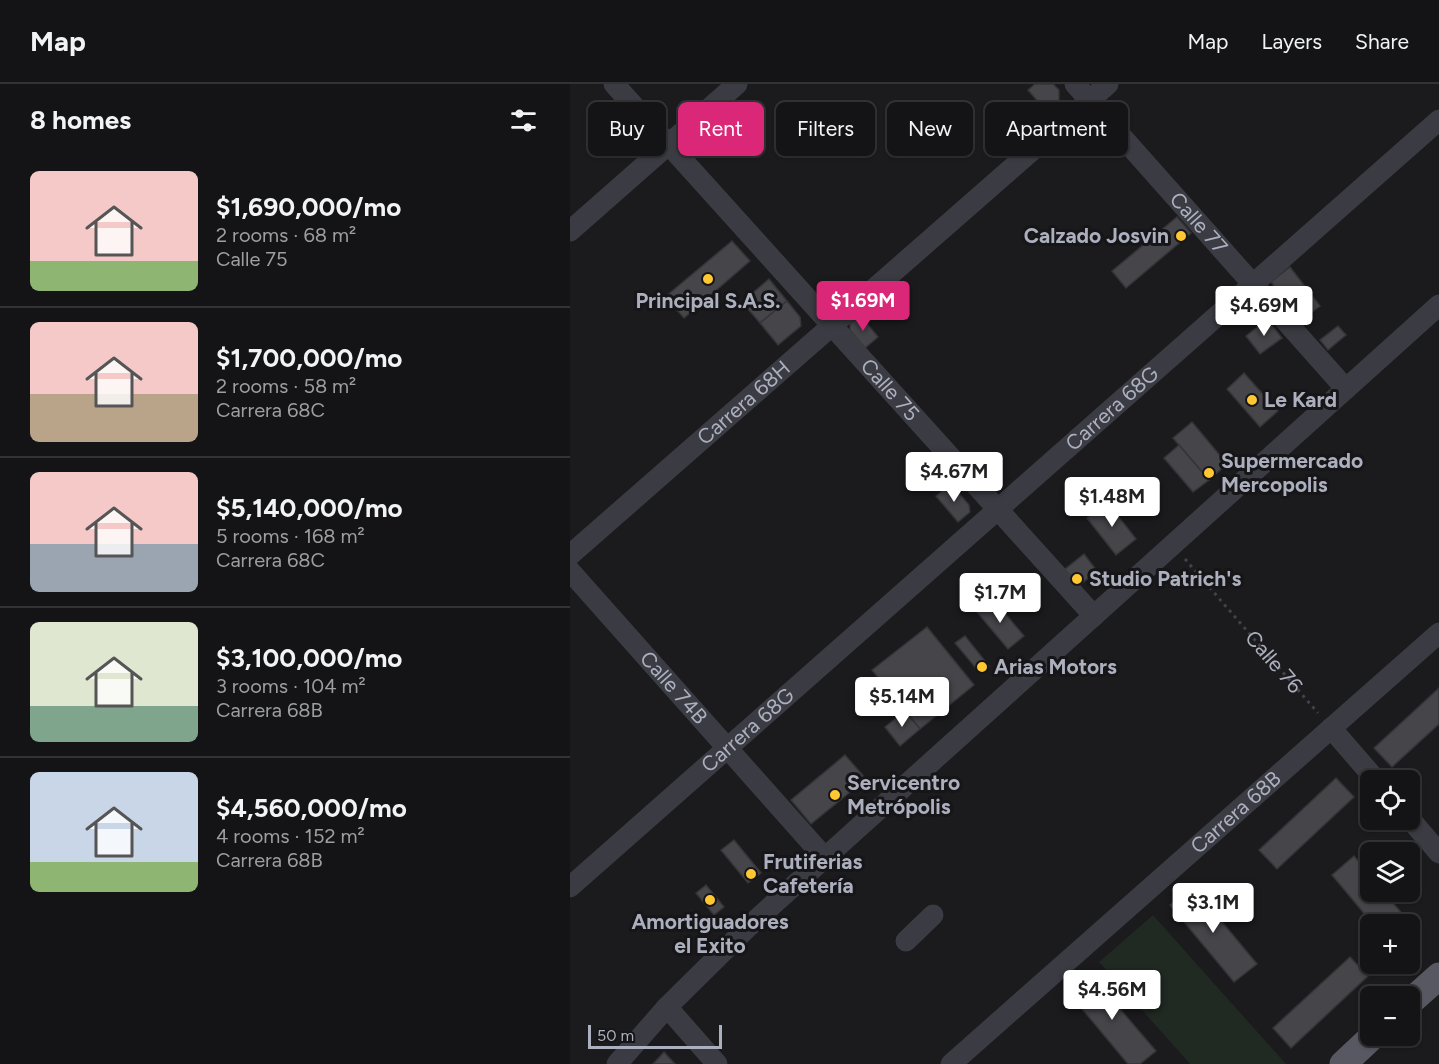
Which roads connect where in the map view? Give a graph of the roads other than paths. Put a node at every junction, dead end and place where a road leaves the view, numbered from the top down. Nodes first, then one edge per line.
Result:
1 (614, 84) edge
2 (737, 84) edge
3 (1075, 84) edge
4 (1108, 84) edge
5 (1089, 100) junction
6 (1439, 120) edge
7 (668, 145) junction
8 (570, 231) edge
9 (1252, 284) junction
10 (1439, 305) edge
11 (831, 327) junction
12 (1346, 389) junction
13 (997, 510) junction
14 (570, 555) edge
15 (570, 571) edge
16 (1094, 616) junction
17 (1439, 633) edge
18 (1331, 728) junction
19 (727, 748) junction
20 (1367, 770) edge
21 (1419, 830) edge
22 (1439, 853) edge
23 (825, 858) junction
24 (570, 887) edge
25 (933, 915) dead end
26 (906, 941) dead end
27 (1439, 976) edge
28 (1420, 993) edge
29 (667, 1007) junction
30 (1362, 1046) edge
31 (617, 1064) edge
32 (717, 1064) edge
33 (951, 1064) edge
34 (1343, 1064) edge

1 - 7 street, Calle 75
2 - 7 street
3 - 5 street, Calle 77
4 - 5 street, Carrera 68H
5 - 9 street, Calle 77
5 - 11 street, Carrera 68H
6 - 9 street, Carrera 68G
7 - 8 street
7 - 11 street, Calle 75
9 - 12 street, Calle 77
9 - 13 street, Carrera 68G
10 - 12 street
11 - 13 street, Calle 75
11 - 14 street, Carrera 68H
12 - 16 street
13 - 16 street, Calle 75
13 - 19 street, Carrera 68G
15 - 19 street, Calle 74B
16 - 23 street
17 - 18 street, Carrera 68B
18 - 20 street
18 - 33 street, Carrera 68B
19 - 23 street, Calle 74B
19 - 24 street, Carrera 68G
21 - 22 street
23 - 29 street
25 - 26 street
27 - 28 main road
29 - 31 street
29 - 32 street
30 - 34 main road

